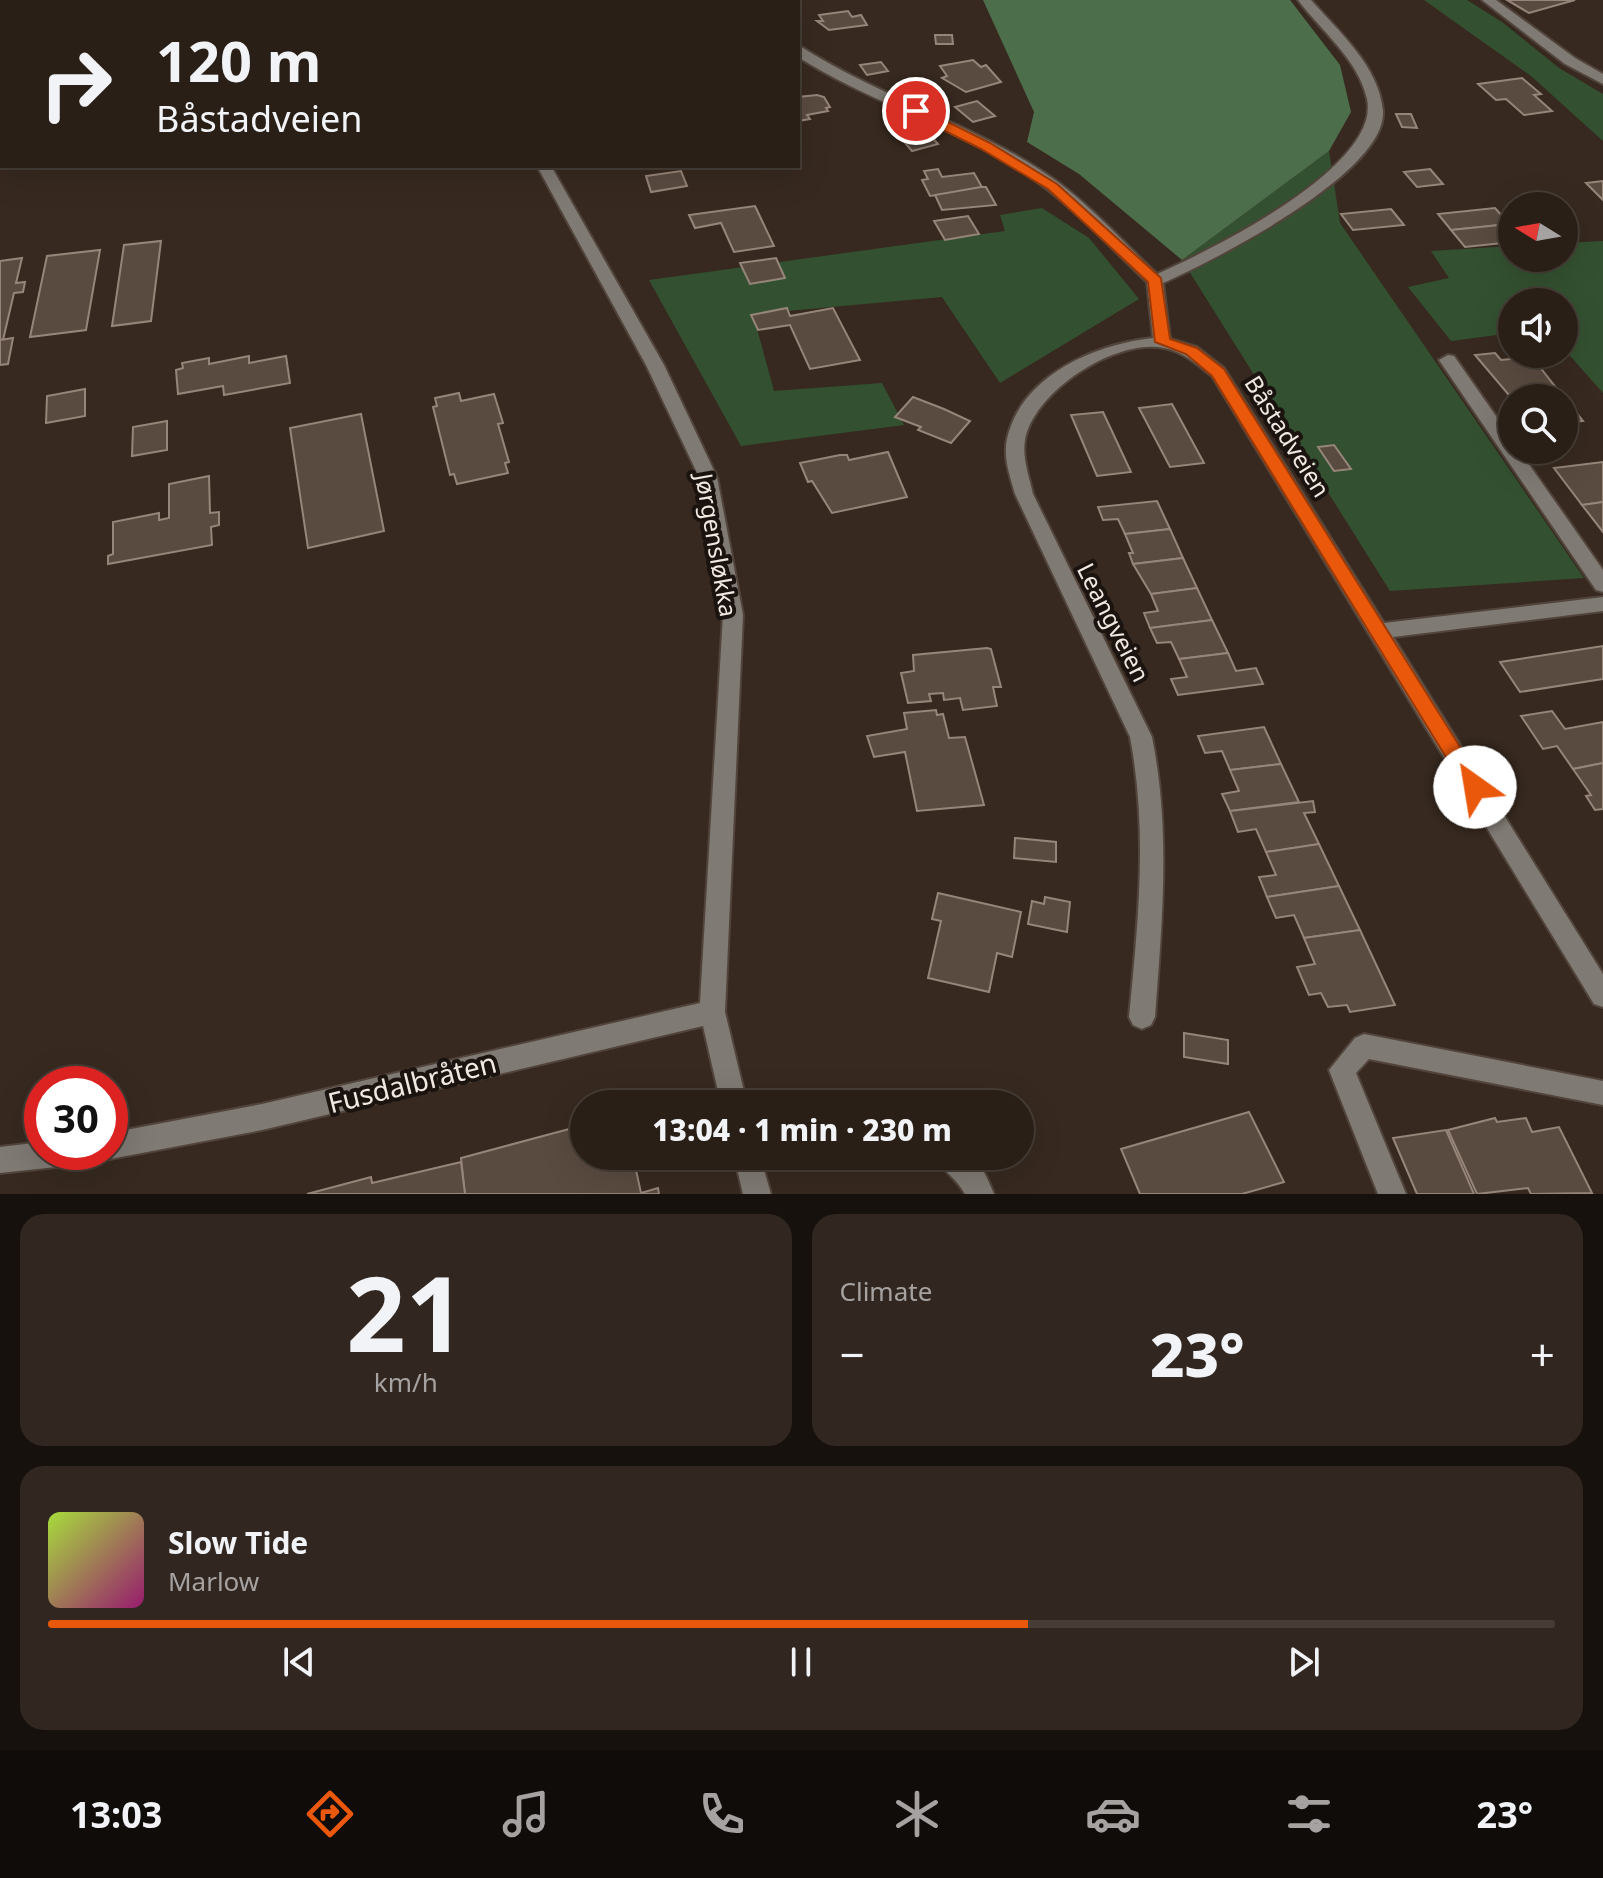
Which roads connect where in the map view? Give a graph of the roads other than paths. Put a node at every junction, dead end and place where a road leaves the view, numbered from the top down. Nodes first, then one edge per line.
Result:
1 (1304, 0) edge
2 (1488, 0) edge
3 (800, 52) edge
4 (1603, 80) edge
5 (545, 168) edge
6 (1155, 281) junction
7 (1162, 342) junction
8 (1448, 360) dead end
9 (1603, 585) edge
10 (1603, 604) edge
11 (1379, 631) junction
12 (1603, 996) edge
13 (712, 1012) junction
14 (1142, 1017) dead end
15 (731, 1090) edge
16 (1603, 1093) edge
17 (128, 1143) edge
18 (24, 1157) edge
19 (0, 1160) edge
20 (751, 1170) edge
21 (966, 1170) edge
22 (757, 1194) edge
23 (980, 1194) edge
24 (1392, 1194) edge

1 - 6 street
2 - 4 street
3 - 6 street
5 - 13 street, Jørgensløkka
6 - 7 street
7 - 11 street, Båstadveien
7 - 14 street, Leangveien
8 - 9 street
10 - 11 street
11 - 12 street, Båstadveien
13 - 15 street, Jørgensløkka
13 - 17 street, Fusdalbråten
16 - 24 street
18 - 19 street
20 - 22 street
21 - 23 street

